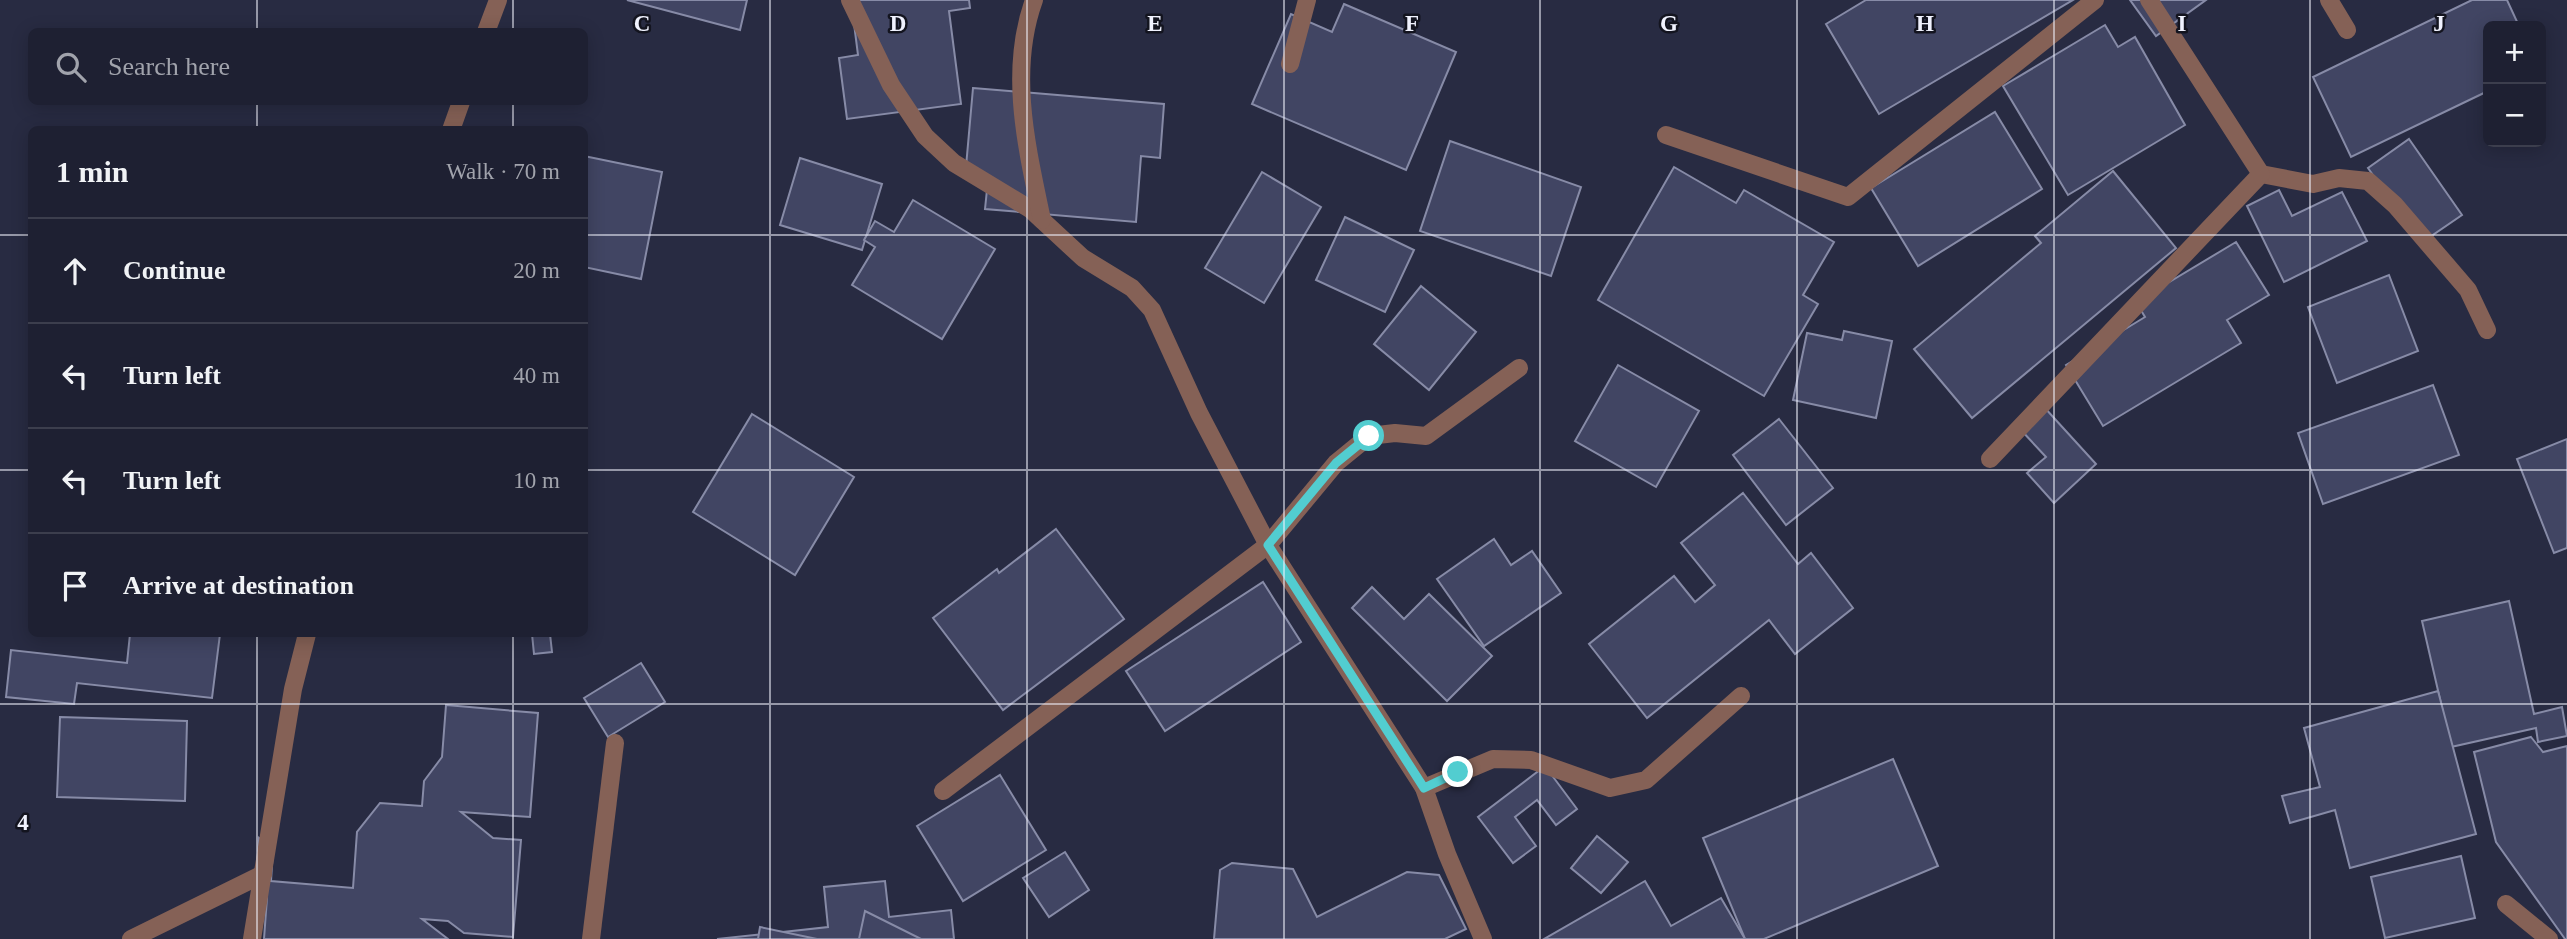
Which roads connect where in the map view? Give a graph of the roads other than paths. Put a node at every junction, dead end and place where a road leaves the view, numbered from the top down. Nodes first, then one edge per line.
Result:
1 (498, 0) edge
2 (850, 0) edge
3 (1034, 0) edge
4 (1307, 0) edge
5 (2095, 0) edge
6 (2149, 0) edge
7 (2329, 0) edge
8 (488, 28) edge
9 (2347, 30) dead end
10 (1290, 64) dead end
11 (460, 105) edge
12 (452, 126) edge
13 (1666, 135) dead end
14 (2261, 174) junction
15 (1042, 220) junction
16 (2487, 330) dead end
17 (1519, 368) dead end
18 (1990, 459) dead end
19 (1268, 545) junction
20 (306, 637) edge
21 (1741, 696) dead end
22 (615, 743) dead end
23 (1424, 788) junction
24 (943, 790) dead end
25 (263, 874) junction
26 (2506, 904) dead end
27 (131, 939) edge
28 (252, 939) edge
29 (591, 939) edge
30 (1483, 939) edge
31 (2549, 939) edge

1 - 8 street
2 - 15 street
3 - 15 street
4 - 10 street
5 - 13 street
6 - 14 street
7 - 9 street
11 - 12 street
14 - 16 street
14 - 18 street
15 - 19 street
17 - 19 street
19 - 23 street
19 - 24 street
20 - 25 street
21 - 23 street
22 - 29 street
23 - 30 street
25 - 27 street
25 - 28 street
26 - 31 street

